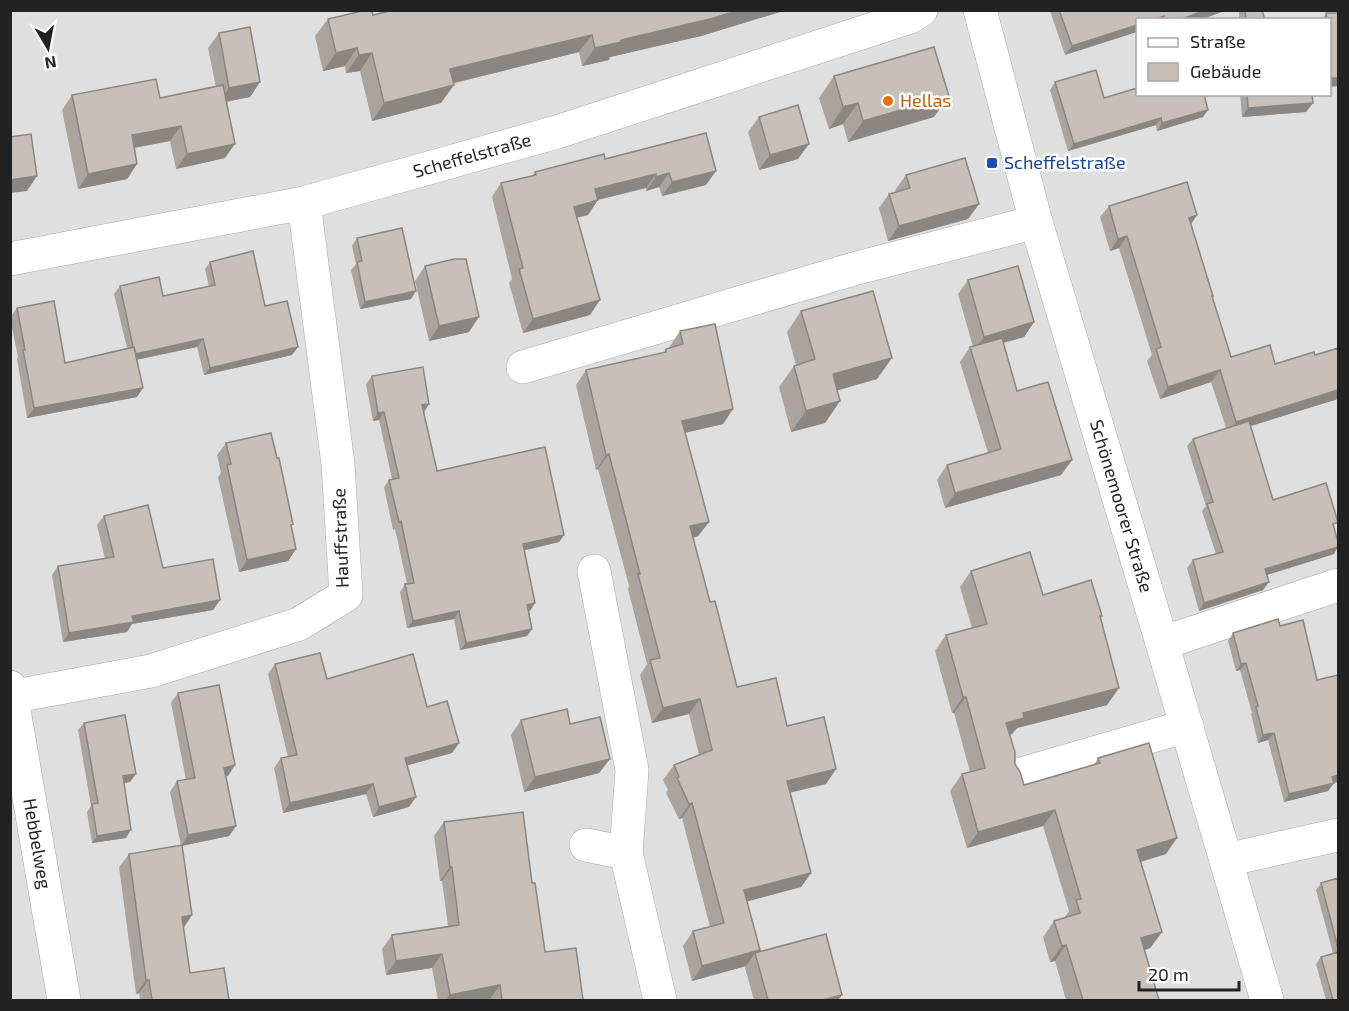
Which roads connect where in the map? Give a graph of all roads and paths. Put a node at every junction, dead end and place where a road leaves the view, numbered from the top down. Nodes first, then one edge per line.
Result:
1 (921, 10) edge
2 (980, 10) edge
3 (304, 203) junction
4 (1036, 222) junction
5 (10, 260) edge
6 (523, 367) dead end
7 (594, 571) dead end
8 (1338, 585) edge
9 (1162, 642) junction
10 (11, 694) edge
11 (1187, 726) junction
12 (1021, 774) edge
13 (1338, 835) edge
14 (586, 844) dead end
15 (626, 853) junction
16 (1226, 860) junction
17 (64, 1000) edge
18 (660, 1000) edge
19 (1267, 1000) edge

1 - 3 street, Scheffelstraße
2 - 4 street, Schönemoorer Straße
3 - 5 street, Scheffelstraße
3 - 10 street, Hauffstraße
4 - 6 street
4 - 9 street, Schönemoorer Straße
7 - 15 street
8 - 9 street
9 - 11 street, Schönemoorer Straße
10 - 17 street, Hebbelweg
11 - 12 street
11 - 16 street, Schönemoorer Straße
13 - 16 street
14 - 15 street
15 - 18 street
16 - 19 street, Schönemoorer Straße

